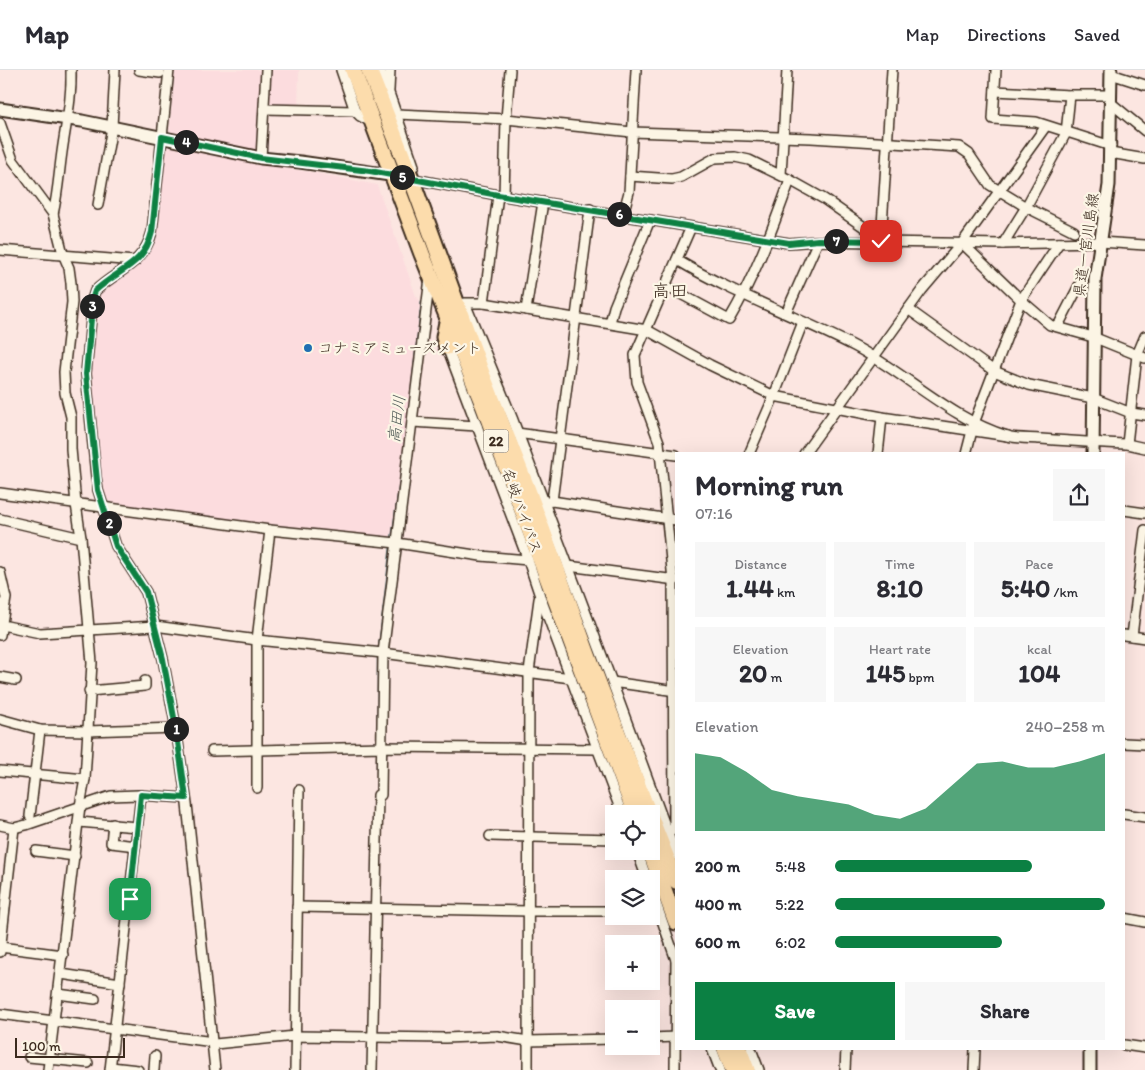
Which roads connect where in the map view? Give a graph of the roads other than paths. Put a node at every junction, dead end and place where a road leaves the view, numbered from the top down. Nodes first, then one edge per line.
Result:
1 (71, 70) edge
2 (115, 70) edge
3 (139, 70) edge
4 (266, 70) edge
5 (341, 70) edge
6 (353, 70) edge
7 (369, 70) edge
8 (380, 70) edge
9 (390, 70) edge
10 (510, 70) edge
11 (636, 70) edge
12 (787, 70) edge
13 (892, 70) edge
14 (996, 70) edge
15 (165, 71) edge
16 (1111, 72) edge
17 (1145, 85) edge
18 (995, 91) junction
19 (389, 93) junction
20 (1070, 95) junction
21 (1111, 99) junction
22 (0, 109) edge
23 (264, 109) junction
24 (355, 110) junction
25 (397, 114) junction
26 (68, 119) junction
27 (506, 119) junction
28 (0, 123) edge
29 (373, 123) junction
30 (1046, 126) junction
31 (112, 127) junction
32 (1145, 131) edge
33 (632, 132) junction
34 (1066, 132) junction
35 (160, 136) junction
36 (783, 138) junction
37 (888, 144) junction
38 (1110, 149) junction
39 (261, 158) junction
40 (1145, 159) edge
41 (630, 176) junction
42 (405, 177) junction
43 (785, 178) junction
44 (999, 190) junction
45 (501, 195) junction
46 (543, 202) junction
47 (98, 205) dead end
48 (421, 207) junction
49 (1026, 207) junction
50 (590, 209) junction
51 (53, 214) junction
52 (623, 214) junction
53 (650, 220) junction
54 (692, 228) junction
55 (1074, 231) dead end
56 (769, 239) junction
57 (818, 240) junction
58 (881, 241) junction
59 (962, 242) junction
60 (1100, 242) junction
61 (1059, 243) junction
62 (1003, 244) junction
63 (1145, 244) edge
64 (0, 250) edge
65 (63, 254) junction
66 (677, 260) junction
67 (134, 261) junction
68 (431, 275) junction
69 (1084, 276) dead end
70 (666, 286) junction
71 (743, 296) junction
72 (1020, 300) junction
73 (465, 303) junction
74 (484, 303) junction
75 (908, 309) junction
76 (526, 310) junction
77 (786, 313) junction
78 (448, 318) junction
79 (576, 318) junction
80 (803, 322) junction
81 (610, 323) junction
82 (1058, 326) junction
83 (647, 330) junction
84 (1145, 336) edge
85 (1093, 338) junction
86 (446, 347) joint
87 (1141, 357) edge
88 (874, 358) junction
89 (994, 371) junction
90 (774, 396) junction
91 (1093, 398) junction
92 (837, 409) junction
93 (1131, 413) junction
94 (1145, 415) edge
95 (882, 417) junction
96 (412, 422) junction
97 (972, 427) junction
98 (480, 432) junction
99 (517, 433) junction
100 (560, 438) junction
101 (1127, 444) junction
102 (1093, 448) edge
103 (1145, 448) edge
104 (660, 452) junction
105 (750, 452) edge
106 (805, 452) edge
107 (878, 452) edge
108 (966, 452) edge
109 (675, 455) edge
110 (0, 493) edge
111 (548, 502) junction
112 (76, 504) junction
113 (105, 508) junction
114 (1125, 510) edge
115 (1145, 513) edge
116 (0, 519) edge
117 (672, 519) edge
118 (270, 530) junction
119 (1145, 530) edge
120 (81, 538) junction
121 (397, 543) junction
122 (528, 560) junction
123 (568, 566) junction
124 (0, 572) edge
125 (675, 576) edge
126 (540, 596) junction
127 (2, 625) junction
128 (155, 626) junction
129 (89, 630) junction
130 (0, 635) edge
131 (1128, 635) edge
132 (1145, 638) edge
133 (257, 640) junction
134 (383, 653) junction
135 (529, 672) junction
136 (0, 677) edge
137 (571, 678) junction
138 (14, 680) dead end
139 (145, 681) dead end
140 (612, 682) junction
141 (89, 691) junction
142 (675, 691) edge
143 (0, 719) edge
144 (176, 728) junction
145 (40, 730) junction
146 (87, 732) junction
147 (1125, 743) edge
148 (1145, 744) edge
149 (382, 747) junction
150 (528, 749) junction
151 (597, 749) junction
152 (257, 750) junction
153 (212, 751) dead end
154 (0, 771) edge
155 (36, 774) junction
156 (85, 779) junction
157 (256, 788) dead end
158 (299, 790) dead end
159 (141, 795) junction
160 (186, 798) junction
161 (619, 805) edge
162 (632, 805) edge
163 (646, 805) edge
164 (80, 806) junction
165 (1125, 814) edge
166 (30, 816) dead end
167 (1145, 817) edge
168 (79, 822) junction
169 (113, 824) junction
170 (0, 825) edge
171 (137, 827) junction
172 (14, 828) junction
173 (673, 830) edge
174 (490, 836) dead end
175 (529, 838) junction
176 (605, 839) edge
177 (660, 841) edge
178 (136, 846) junction
179 (675, 847) edge
180 (36, 851) dead end
181 (75, 856) junction
182 (653, 860) edge
183 (675, 878) edge
184 (297, 907) junction
185 (375, 909) junction
186 (605, 911) edge
187 (529, 912) junction
188 (1125, 918) edge
189 (675, 919) edge
190 (1145, 922) edge
191 (660, 923) edge
192 (0, 947) edge
193 (0, 952) edge
194 (63, 955) junction
195 (675, 958) edge
196 (61, 974) junction
197 (120, 983) junction
198 (58, 994) junction
199 (94, 999) dead end
200 (0, 1014) edge
201 (55, 1022) junction
202 (115, 1030) junction
203 (295, 1036) junction
204 (372, 1037) junction
205 (675, 1037) edge
206 (660, 1038) edge
207 (605, 1039) edge
208 (528, 1042) junction
209 (212, 1044) junction
210 (1125, 1045) edge
211 (1145, 1048) edge
212 (717, 1050) edge
213 (739, 1050) edge
214 (751, 1050) edge
215 (846, 1050) edge
216 (975, 1050) edge
217 (1090, 1050) edge
218 (156, 1056) dead end
219 (29, 1057) dead end
220 (50, 1059) junction
221 (88, 1064) dead end
222 (110, 1068) edge
223 (48, 1070) edge
224 (138, 1070) edge
225 (154, 1070) edge
226 (214, 1070) edge
227 (295, 1070) edge
228 (372, 1070) edge
229 (528, 1070) edge
230 (675, 1070) edge
231 (720, 1070) edge
232 (733, 1070) edge
233 (747, 1070) edge
234 (759, 1070) edge
235 (845, 1070) edge
236 (974, 1070) edge
237 (1090, 1070) edge

1 - 26 street
2 - 31 street
3 - 15 street
4 - 23 street
5 - 24 street
6 - 29 highway, 名岐バイパス / 22
7 - 42 highway, 名岐バイパス / 22
8 - 19 street
9 - 19 street
10 - 27 street
11 - 33 street
12 - 36 street
13 - 37 street
14 - 18 street
15 - 35 street
16 - 17 street
16 - 21 street, 県道一宮川島線
18 - 20 street
18 - 30 street
19 - 25 street
20 - 21 street
20 - 34 street
21 - 32 street
21 - 38 street, 県道一宮川島線
22 - 26 street
23 - 24 street
23 - 39 street
24 - 29 street
25 - 27 street
25 - 42 street
26 - 31 street
26 - 51 street
27 - 33 street
27 - 45 street
28 - 51 street
29 - 42 highway, 名岐バイパス / 22
30 - 34 street
30 - 44 street
31 - 35 street
31 - 47 street
33 - 36 street
33 - 41 street
34 - 38 street
34 - 49 street
35 - 39 street
35 - 67 street
36 - 37 street
36 - 43 street
37 - 44 street
37 - 58 street
38 - 40 street
38 - 60 street, 県道一宮川島線
39 - 42 street
41 - 43 street
41 - 52 street
42 - 45 street
42 - 48 highway, 名岐バイパス / 22
42 - 68 highway, 名岐バイパス / 22
43 - 56 street
43 - 58 street
44 - 49 street
44 - 59 street
45 - 46 street
45 - 74 street
46 - 50 street
46 - 76 street
48 - 73 highway, 22
48 - 163 highway, 名岐バイパス / 22
49 - 55 street
49 - 62 street
50 - 52 street
50 - 79 street
51 - 65 street
52 - 53 street
53 - 54 street
53 - 81 street
54 - 56 street
54 - 66 street
56 - 57 street
56 - 71 street
57 - 58 street
57 - 77 street
58 - 59 street
59 - 62 street
59 - 72 street
59 - 75 street
60 - 61 street
60 - 63 street
60 - 85 street, 県道一宮川島線
61 - 62 street
61 - 72 street
64 - 65 street
65 - 67 street
65 - 112 street
66 - 70 street
66 - 71 street
67 - 113 street
68 - 78 highway, 名岐バイパス / 22
68 - 96 street
69 - 82 street
70 - 71 street
70 - 83 street
71 - 77 street
72 - 82 street
72 - 89 street
73 - 74 street
73 - 99 street
74 - 76 street
75 - 88 street
75 - 89 street
76 - 79 street
77 - 80 street
78 - 86 highway, 22
78 - 162 highway, 名岐バイパス / 22
79 - 81 street
79 - 100 street
80 - 88 street
80 - 90 street
81 - 83 street
82 - 85 street
83 - 90 street
83 - 104 street
84 - 87 street
85 - 87 street
85 - 91 street, 県道一宮川島線
86 - 98 street
87 - 93 street
88 - 92 street
88 - 97 street
89 - 91 street
89 - 97 street
90 - 92 street
90 - 105 street
91 - 93 street
91 - 102 street, 県道一宮川島線
92 - 95 street
92 - 106 street
93 - 94 street
93 - 101 street
95 - 97 street
95 - 107 street
96 - 98 street
96 - 121 street
97 - 102 street
97 - 108 street
98 - 122 street
99 - 100 street
99 - 111 street
100 - 104 street
100 - 111 street
101 - 102 street
101 - 103 street
104 - 109 street
104 - 117 street
110 - 112 street
111 - 117 street
111 - 123 street
112 - 113 street
112 - 120 street
113 - 118 street
113 - 128 street
114 - 115 street
116 - 120 street
117 - 125 street
118 - 121 street
118 - 133 street
119 - 131 street
120 - 129 street
121 - 122 street
121 - 134 street
122 - 126 street
123 - 125 street
123 - 140 street
124 - 127 street
125 - 142 street
126 - 135 street
126 - 137 street
127 - 129 street
127 - 130 street
128 - 129 street
128 - 133 street
128 - 144 street
129 - 141 street
131 - 132 street
133 - 134 street
133 - 152 street
134 - 135 street
134 - 149 street
135 - 137 street
135 - 150 street
136 - 138 street
137 - 151 street
139 - 141 street
140 - 142 street
140 - 173 street
141 - 146 street
142 - 173 street
143 - 145 street
144 - 146 street
144 - 160 street
145 - 146 street
145 - 155 street
146 - 156 street
147 - 148 street
149 - 150 street
149 - 152 street
149 - 185 street
150 - 151 street
150 - 175 street
151 - 161 street
152 - 153 street
152 - 157 street
154 - 155 street
155 - 156 street
155 - 166 street
156 - 164 street
158 - 184 street
159 - 160 street
159 - 164 street
159 - 171 street
160 - 209 street
164 - 168 street
164 - 172 street
165 - 167 street
168 - 169 street
168 - 181 street
169 - 171 street
169 - 178 street
170 - 172 street
171 - 178 street
172 - 192 street
173 - 179 street
174 - 175 street
175 - 176 street
175 - 187 street
177 - 183 highway
178 - 197 street
180 - 181 street
181 - 194 street
182 - 189 highway
184 - 185 street
184 - 203 street
185 - 187 street
185 - 204 street
186 - 187 street
187 - 208 street
188 - 190 street
191 - 195 street
192 - 193 street
192 - 194 street
194 - 196 street
196 - 197 street
196 - 198 street
197 - 202 street
198 - 199 street
198 - 201 street
200 - 201 street
201 - 202 street
201 - 220 street
202 - 209 street
202 - 222 street
203 - 204 street
203 - 209 street
203 - 227 street
204 - 208 street
204 - 228 street
205 - 206 street
205 - 230 street
207 - 208 street
208 - 229 street
209 - 226 street
210 - 211 street
212 - 231 street
212 - 232 highway
213 - 233 highway
214 - 234 street
215 - 235 street
216 - 236 street
217 - 237 street
218 - 225 street
219 - 220 street
220 - 221 street
220 - 223 street
222 - 224 street

